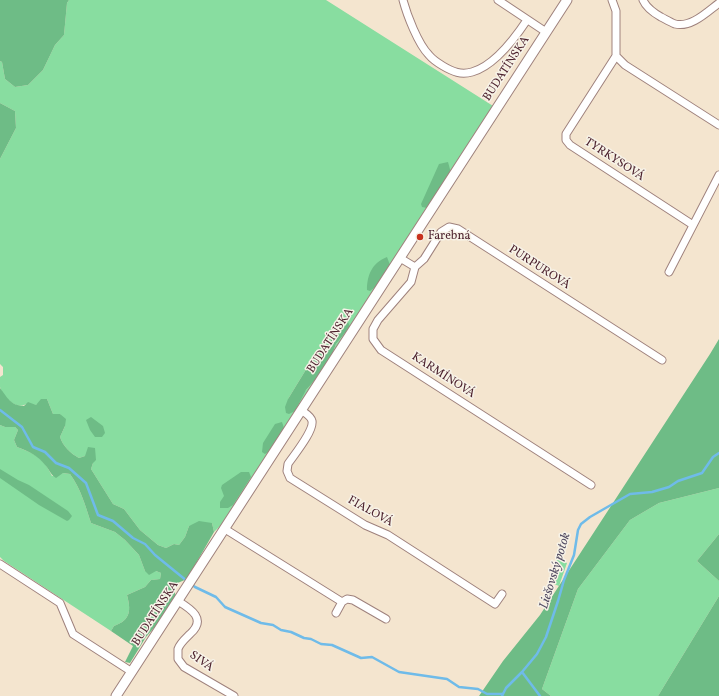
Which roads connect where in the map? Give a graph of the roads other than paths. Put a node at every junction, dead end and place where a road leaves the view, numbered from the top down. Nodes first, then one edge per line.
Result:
1 (403, 0) edge
2 (498, 0) edge
3 (567, 0) edge
4 (612, 0) edge
5 (643, 0) edge
6 (719, 3) edge
7 (527, 20) junction
8 (546, 32) junction
9 (616, 56) junction
10 (719, 125) edge
11 (719, 175) edge
12 (694, 225) junction
13 (400, 258) junction
14 (415, 267) junction
15 (669, 272) dead end
16 (662, 360) dead end
17 (301, 410) junction
18 (591, 485) dead end
19 (225, 529) junction
20 (0, 564) edge
21 (502, 594) dead end
22 (178, 600) junction
23 (342, 602) junction
24 (336, 613) dead end
25 (386, 619) dead end
26 (132, 672) junction
27 (116, 696) edge
28 (234, 696) edge

1 - 7 street
2 - 7 street
3 - 8 street, BUDATÍNSKA
4 - 9 street
5 - 6 street
7 - 8 street
8 - 13 street, BUDATÍNSKA
9 - 10 street
9 - 12 street, TYRKYSOVÁ
11 - 12 street
12 - 15 street
13 - 14 street
13 - 17 street, BUDATÍNSKA
14 - 16 street, PURPUROVÁ
14 - 18 street, KARMÍNOVÁ
17 - 19 street, BUDATÍNSKA
17 - 21 street, FIALOVÁ
19 - 22 street, BUDATÍNSKA
19 - 23 street
20 - 26 street
22 - 26 street, BUDATÍNSKA
22 - 28 street, SIVÁ
23 - 24 street
23 - 25 street
26 - 27 street, BUDATÍNSKA

